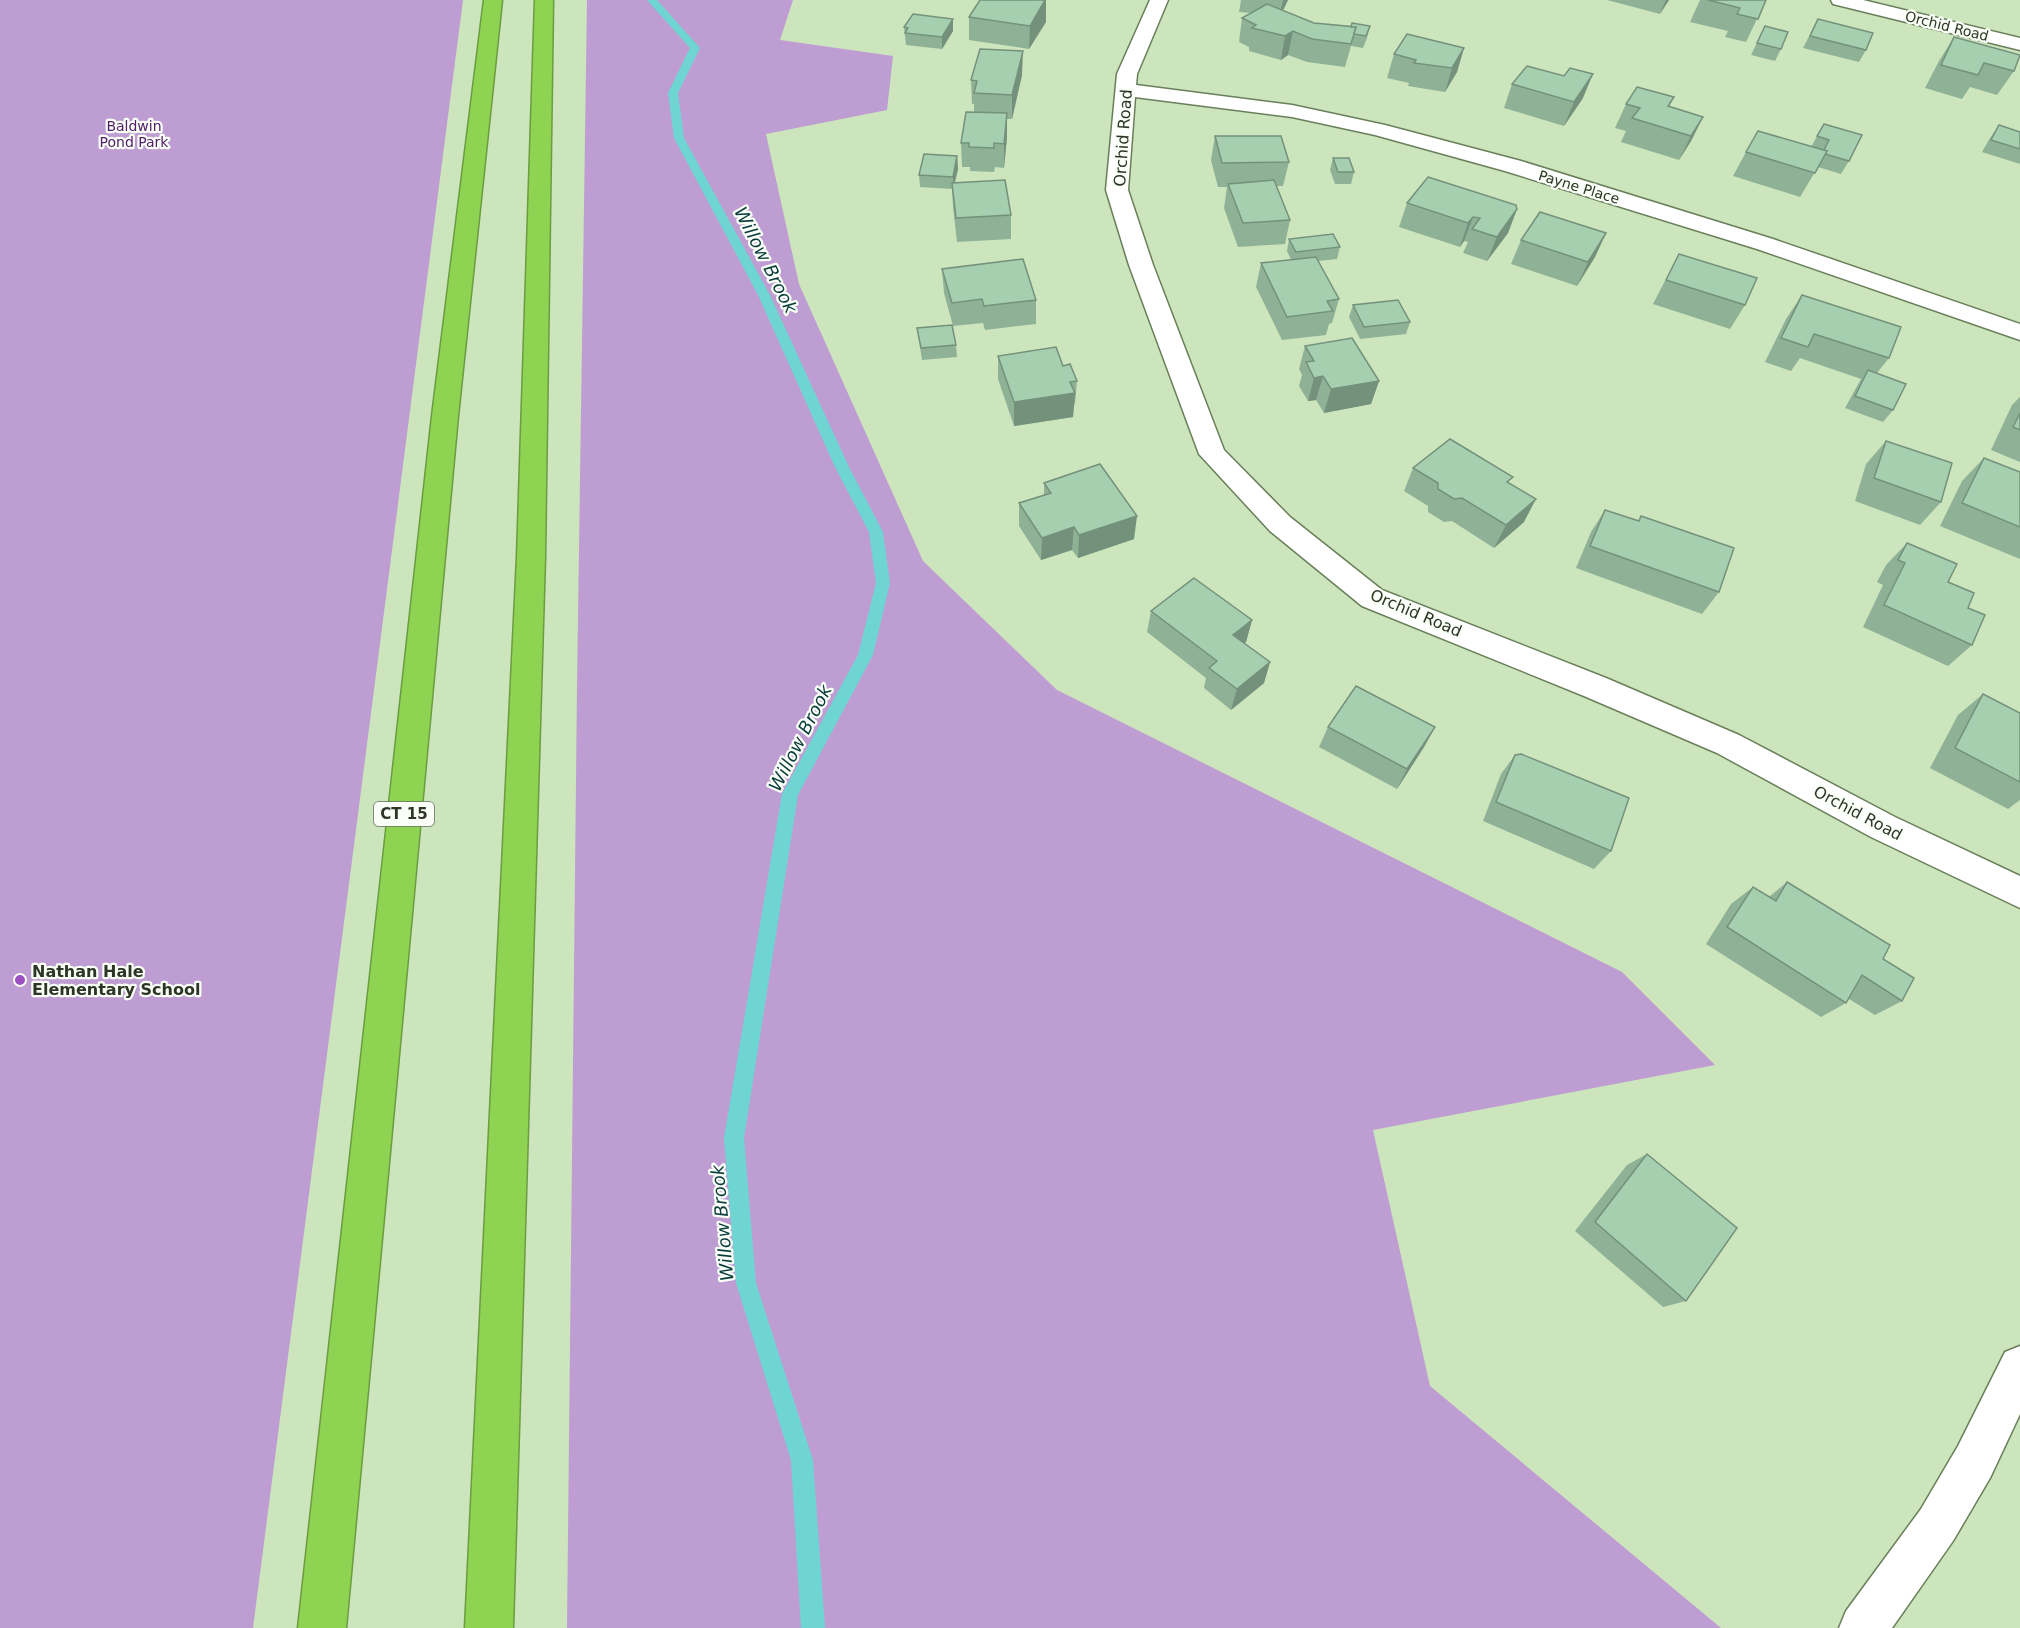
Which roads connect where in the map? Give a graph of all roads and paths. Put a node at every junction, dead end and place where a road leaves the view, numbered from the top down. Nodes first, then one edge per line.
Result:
1 (493, 0) edge
2 (544, 0) edge
3 (1159, 0) edge
4 (1840, 0) edge
5 (1923, 0) edge
6 (1925, 21) junction
7 (2020, 44) edge
8 (1126, 90) junction
9 (2020, 332) edge
10 (2020, 893) edge
11 (2020, 1367) edge
12 (322, 1628) edge
13 (489, 1628) edge
14 (1863, 1628) edge

1 - 12 highway, CT 15
2 - 13 highway
3 - 8 street, Orchid Road
4 - 6 street, Orchid Road
5 - 6 street
6 - 7 street, Orchid Road
8 - 9 street, Payne Place
8 - 10 street, Orchid Road
11 - 14 street

